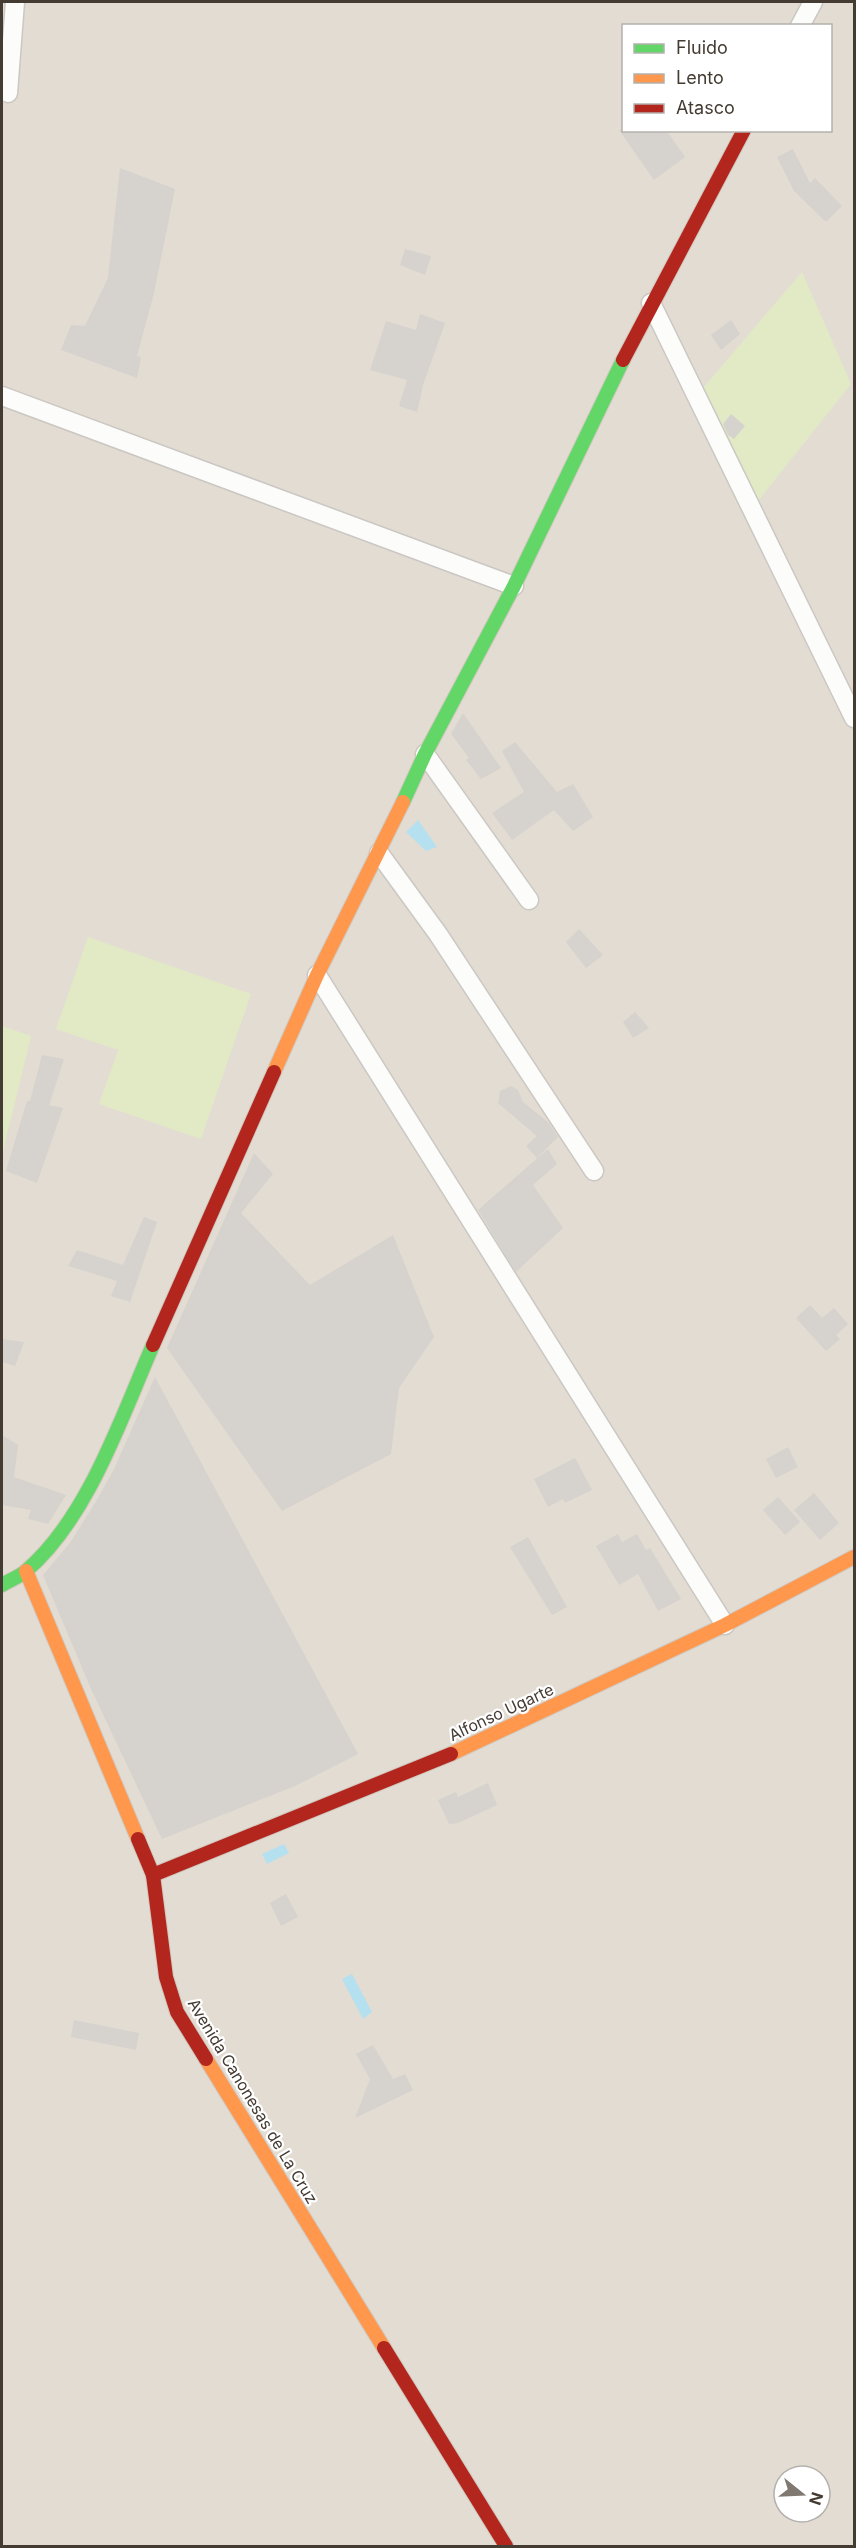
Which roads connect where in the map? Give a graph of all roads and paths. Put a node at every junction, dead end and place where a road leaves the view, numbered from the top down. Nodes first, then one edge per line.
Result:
1 (15, 2) edge
2 (813, 2) edge
3 (801, 24) edge
4 (8, 93) dead end
5 (743, 132) edge
6 (651, 303) junction
7 (2, 396) edge
8 (514, 586) junction
9 (855, 718) edge
10 (425, 754) junction
11 (379, 853) junction
12 (529, 900) dead end
13 (317, 975) junction
14 (594, 1171) dead end
15 (855, 1557) edge
16 (26, 1571) junction
17 (2, 1585) edge
18 (724, 1625) junction
19 (153, 1875) junction
20 (506, 2547) edge

1 - 4 street
2 - 3 street
5 - 6 street
6 - 8 street
6 - 9 street
7 - 8 street
8 - 10 street
10 - 11 street
10 - 12 street
11 - 13 street
11 - 14 street
13 - 16 street
13 - 18 street
15 - 18 street, Alfonso Ugarte
16 - 17 street
16 - 19 street, Avenida Canonesas de La Cruz
18 - 19 street, Alfonso Ugarte
19 - 20 street, Avenida Canonesas de La Cruz

